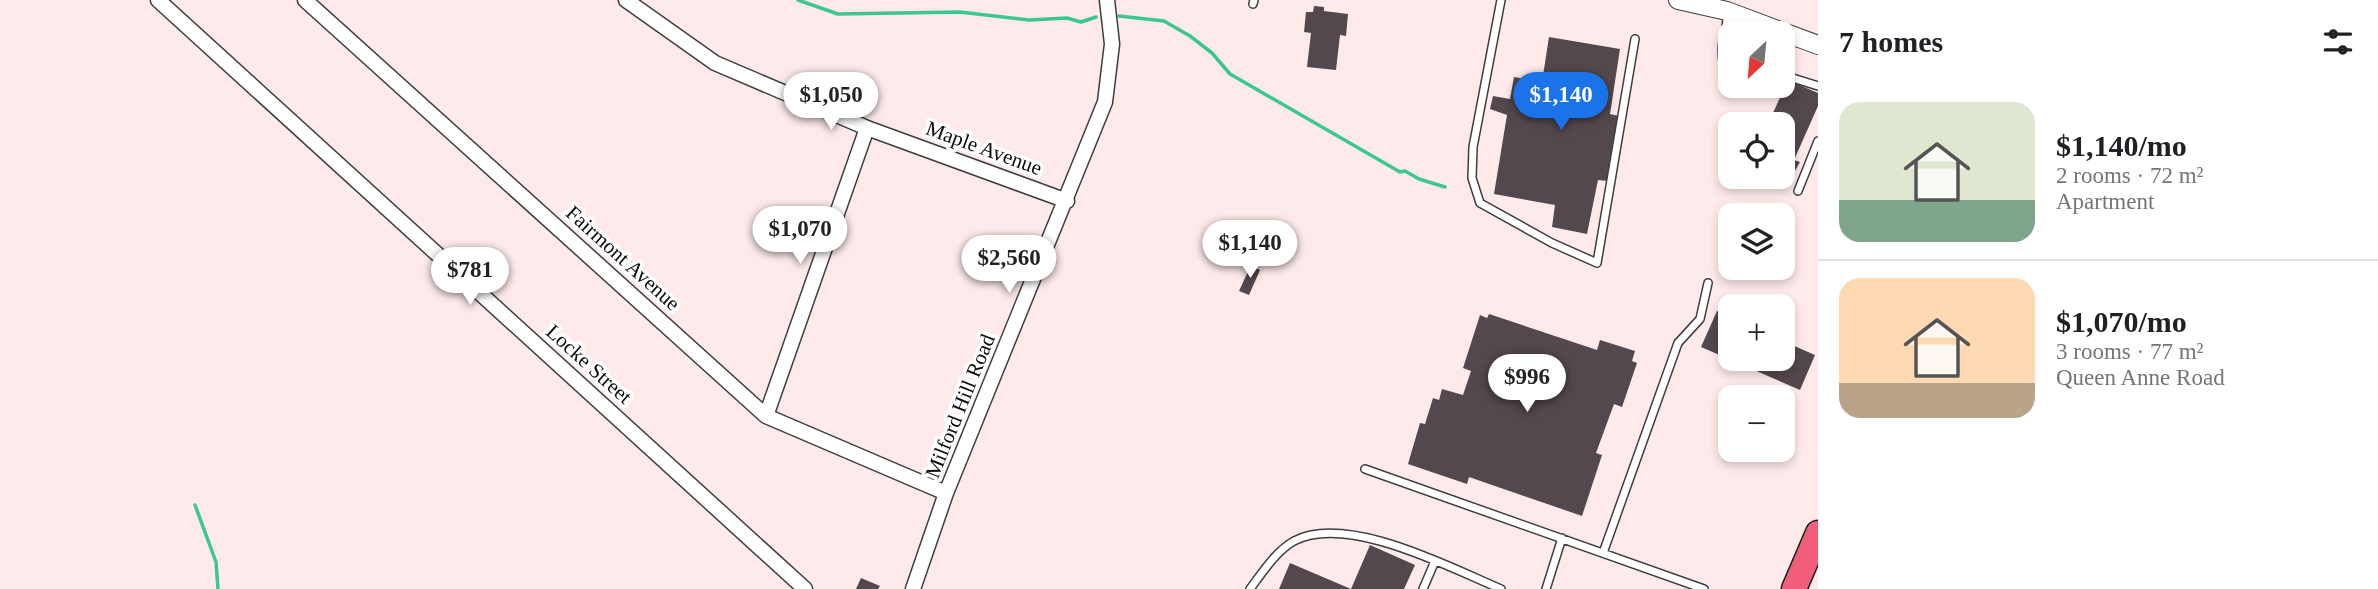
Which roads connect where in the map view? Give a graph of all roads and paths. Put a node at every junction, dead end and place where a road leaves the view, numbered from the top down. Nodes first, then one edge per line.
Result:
1 (158, 0) edge
2 (305, 0) edge
3 (626, 0) edge
4 (1107, 0) edge
5 (1501, 0) edge
6 (1678, 0) edge
7 (1726, 12) edge
8 (1635, 39) dead end
9 (1818, 45) edge
10 (1796, 79) edge
11 (1818, 86) edge
12 (867, 128) junction
13 (1818, 141) edge
14 (1815, 156) edge
15 (1798, 191) dead end
16 (1067, 201) junction
17 (1708, 283) dead end
18 (766, 416) junction
19 (1365, 470) dead end
20 (946, 493) junction
21 (1562, 538) junction
22 (1817, 540) edge
23 (1603, 553) junction
24 (1435, 561) junction
25 (805, 589) edge
26 (913, 589) edge
27 (1250, 589) edge
28 (1423, 589) edge
29 (1501, 589) edge
30 (1546, 589) edge
31 (1704, 589) edge
32 (1794, 589) edge

1 - 25 street, Locke Street
2 - 18 street, Fairmont Avenue
3 - 12 street, Maple Avenue
4 - 16 street, Milford Hill Road
5 - 8 lane
6 - 7 street
7 - 9 street
10 - 11 lane
12 - 16 street, Maple Avenue
12 - 18 street
13 - 14 lane
14 - 15 lane
16 - 20 street, Milford Hill Road
17 - 23 lane
18 - 20 street, Fairmont Avenue
19 - 21 lane
20 - 26 street, Milford Hill Road
21 - 23 lane
21 - 30 lane
22 - 32 highway
23 - 31 lane
24 - 27 lane
24 - 28 lane
24 - 29 lane

